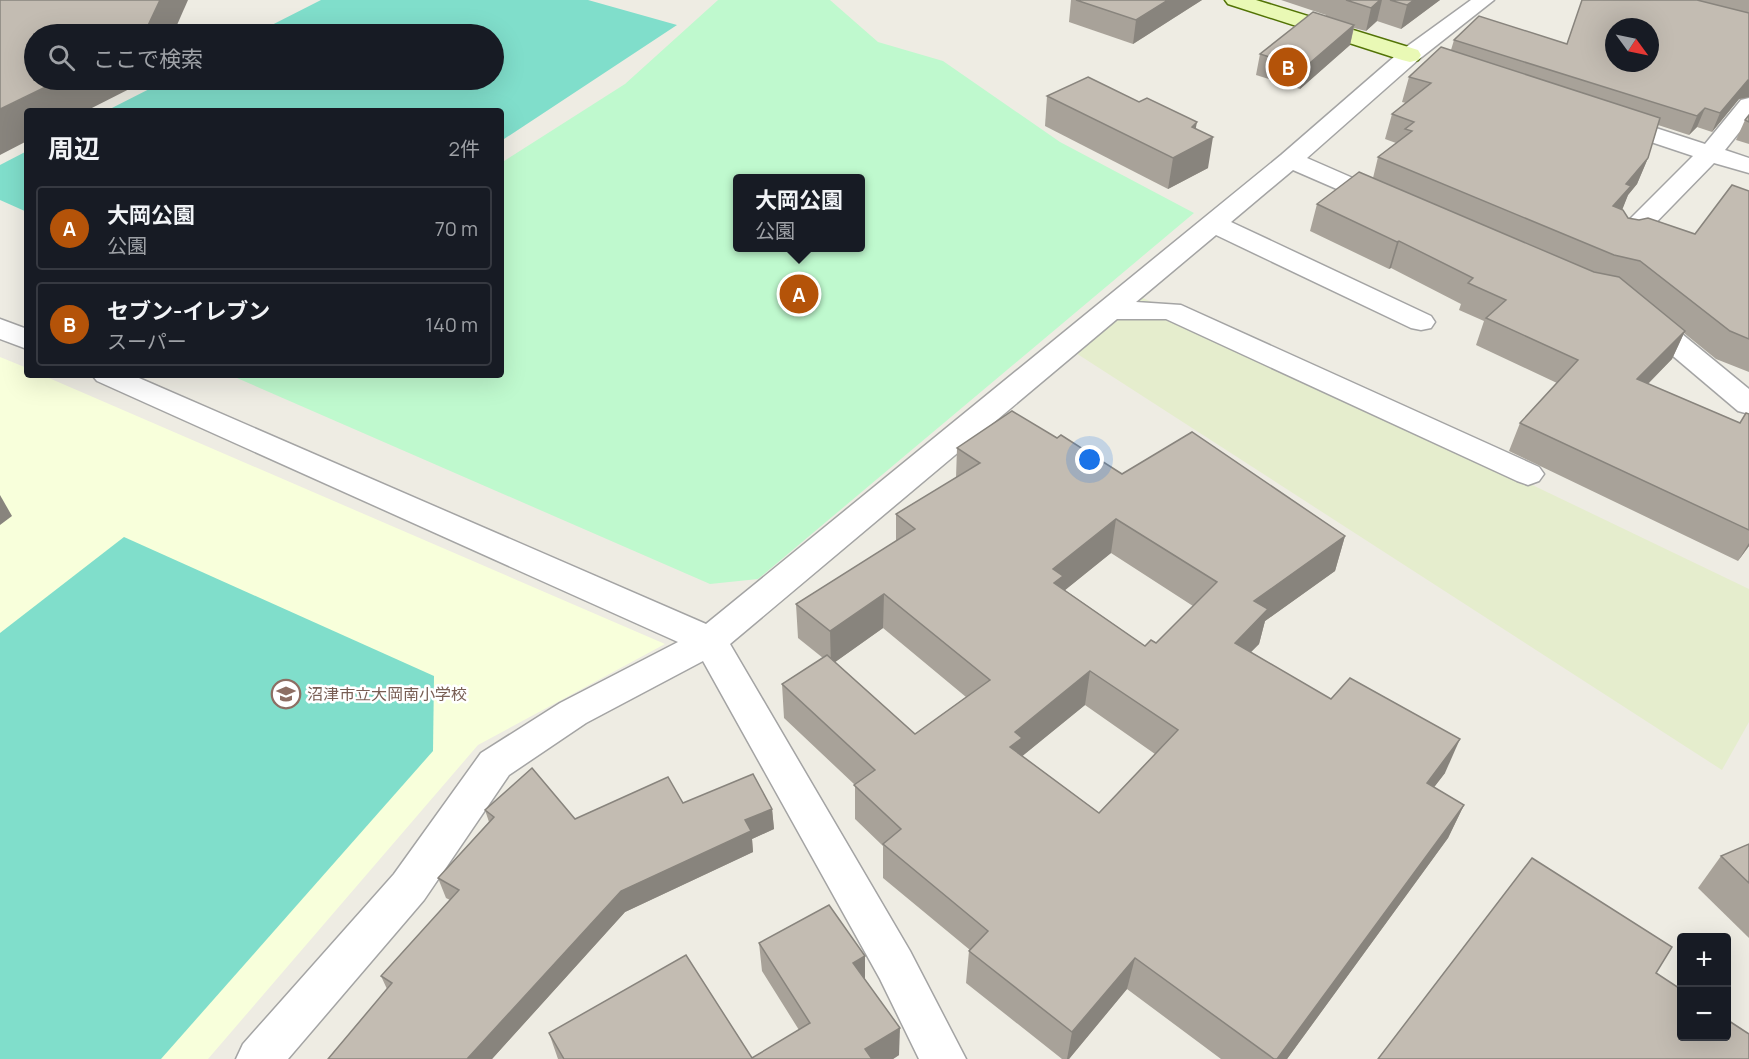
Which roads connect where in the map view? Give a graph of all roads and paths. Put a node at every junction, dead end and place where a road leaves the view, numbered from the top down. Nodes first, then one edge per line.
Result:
1 (1235, 0) edge
2 (1484, 0) edge
3 (1421, 59) junction
4 (1749, 105) edge
5 (1587, 114) edge
6 (1709, 154) junction
7 (1290, 160) junction
8 (1749, 166) edge
9 (1410, 211) edge
10 (1213, 223) junction
11 (1627, 237) edge
12 (1627, 303) edge
13 (1107, 310) junction
14 (1421, 321) dead end
15 (0, 328) edge
16 (24, 339) edge
17 (114, 378) edge
18 (1749, 404) edge
19 (1528, 474) dead end
20 (710, 641) junction
21 (259, 1059) edge
22 (943, 1059) edge

1 - 3 street
2 - 3 street
3 - 7 street
4 - 6 street
5 - 6 street
6 - 8 street
6 - 11 street
7 - 9 street
7 - 10 street
10 - 13 street
10 - 14 street
12 - 18 street
13 - 19 street
13 - 20 street
15 - 16 street
17 - 20 street
20 - 21 street
20 - 22 street

